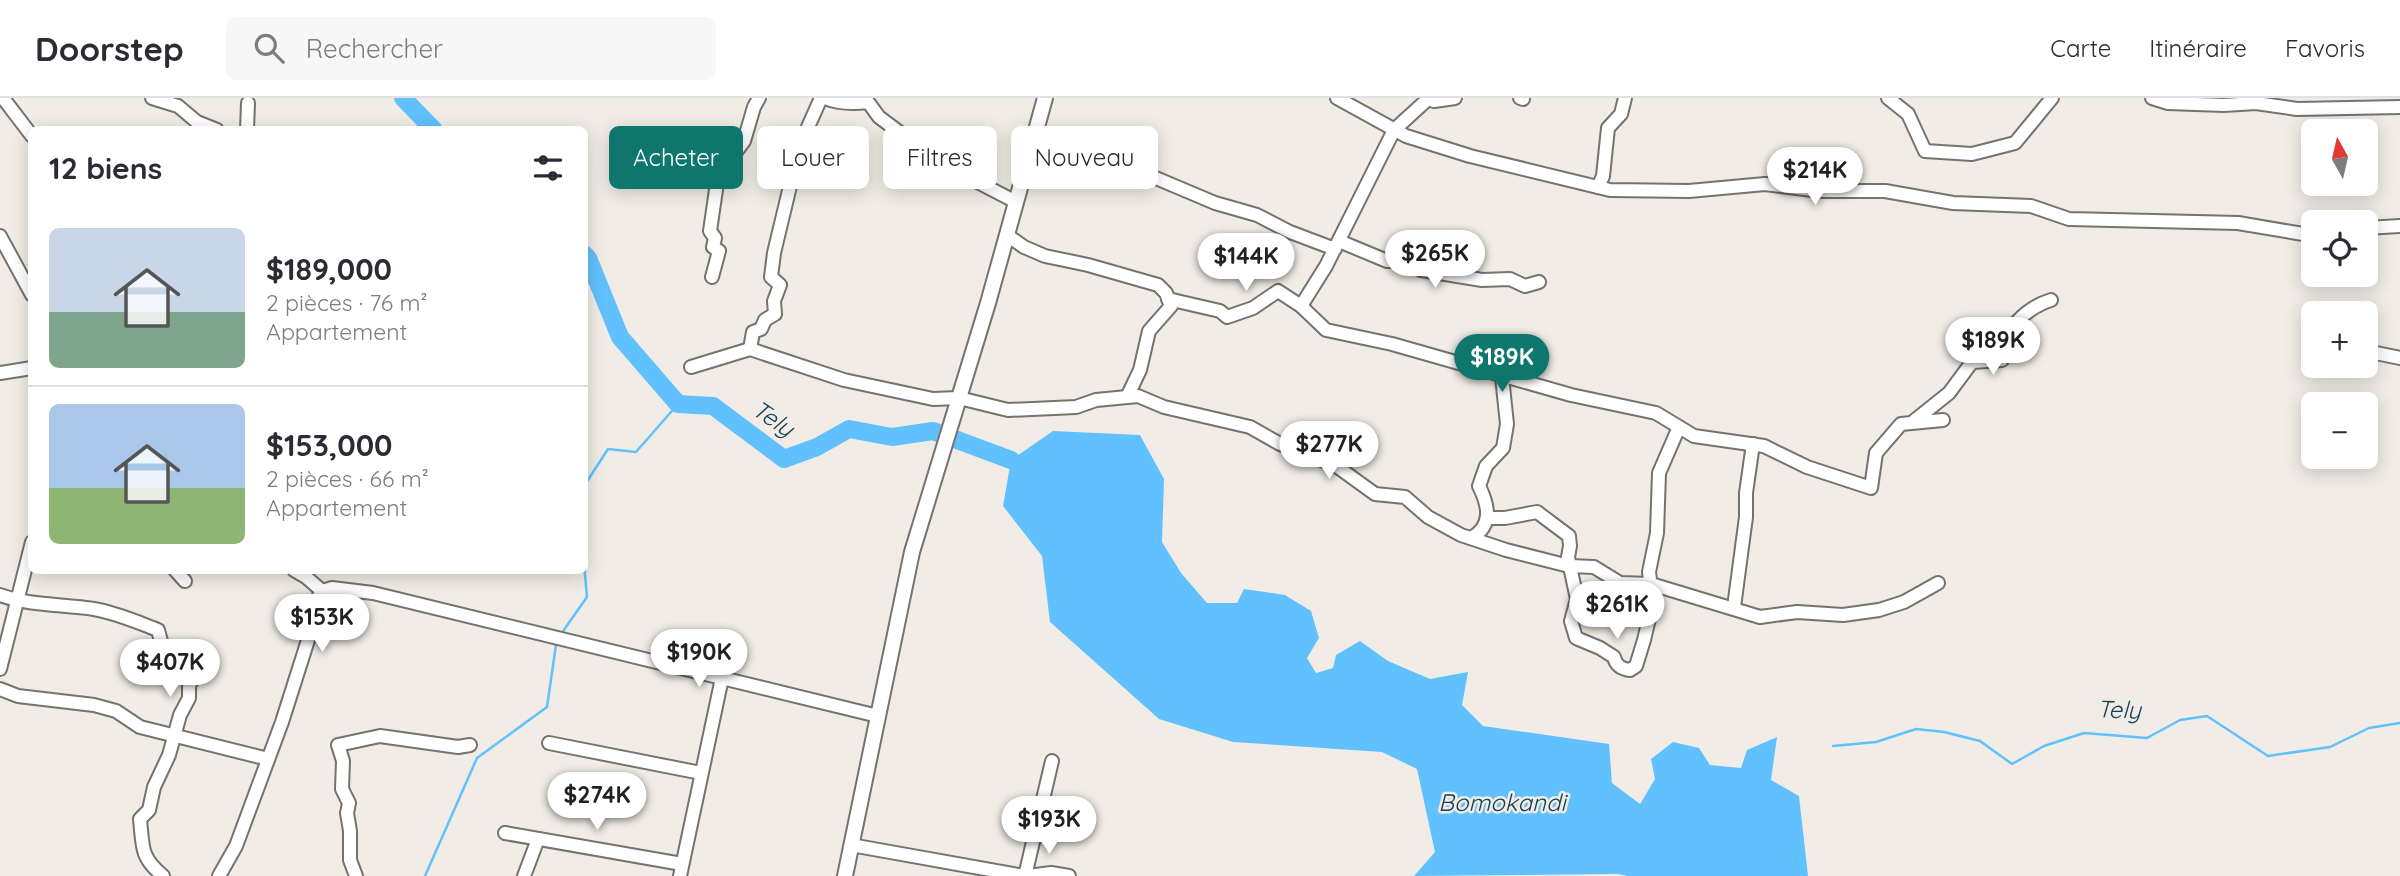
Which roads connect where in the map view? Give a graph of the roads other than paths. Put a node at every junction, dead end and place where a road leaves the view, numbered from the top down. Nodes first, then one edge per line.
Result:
1 (3, 98) edge
2 (152, 98) edge
3 (760, 98) edge
4 (823, 98) edge
5 (1045, 98) edge
6 (1337, 98) edge
7 (1431, 98) edge
8 (1455, 98) edge
9 (1625, 98) edge
10 (1888, 98) edge
11 (2052, 98) edge
12 (2151, 98) edge
13 (248, 103) dead end
14 (2400, 107) edge
15 (207, 126) edge
16 (247, 126) edge
17 (1037, 126) edge
18 (1394, 130) junction
19 (28, 131) edge
20 (1158, 179) edge
21 (1598, 187) junction
22 (1019, 189) edge
23 (1016, 201) junction
24 (2400, 226) edge
25 (2378, 227) edge
26 (2301, 234) edge
27 (1007, 235) junction
28 (0, 236) edge
29 (1337, 245) junction
30 (712, 277) dead end
31 (1539, 282) dead end
32 (28, 288) edge
33 (1168, 299) junction
34 (2051, 300) dead end
35 (1301, 306) junction
36 (750, 349) junction
37 (2378, 353) edge
38 (2400, 358) edge
39 (691, 367) dead end
40 (28, 369) edge
41 (0, 373) edge
42 (1502, 377) junction
43 (1127, 397) junction
44 (958, 398) junction
45 (1943, 420) dead end
46 (1910, 423) junction
47 (1679, 427) junction
48 (1753, 444) junction
49 (1487, 518) junction
50 (1471, 538) junction
51 (28, 557) edge
52 (1569, 566) junction
53 (179, 574) edge
54 (301, 574) edge
55 (185, 581) dead end
56 (1938, 583) dead end
57 (1651, 584) junction
58 (322, 591) junction
59 (0, 595) edge
60 (17, 600) junction
61 (1734, 607) junction
62 (0, 669) edge
63 (722, 678) junction
64 (0, 689) edge
65 (878, 716) junction
66 (174, 735) junction
67 (549, 743) dead end
68 (470, 745) dead end
69 (268, 759) junction
70 (1052, 761) dead end
71 (701, 773) junction
72 (505, 833) dead end
73 (538, 839) junction
74 (851, 845) junction
75 (681, 870) edge
76 (163, 876) edge
77 (219, 876) edge
78 (356, 876) edge
79 (524, 876) edge
80 (845, 876) edge
81 (1026, 876) edge
82 (1069, 876) edge

1 - 19 street
2 - 15 street
3 - 30 street
4 - 23 street
4 - 36 street
5 - 17 main road
6 - 18 street
7 - 8 street
7 - 18 street
9 - 21 street
10 - 11 street
12 - 14 street
13 - 16 street
18 - 21 street
18 - 29 street
20 - 29 street
21 - 26 street
22 - 23 main road
23 - 27 main road
24 - 25 street
27 - 33 street
27 - 44 main road
28 - 32 street
29 - 31 street
29 - 35 street
33 - 35 street
33 - 43 street
34 - 46 street
35 - 42 street
36 - 39 street
36 - 44 street
37 - 38 street
40 - 41 street
42 - 47 street
42 - 49 street
43 - 44 street
43 - 50 street
44 - 65 main road
45 - 46 street
46 - 48 street
47 - 48 street
47 - 57 street
48 - 61 street
49 - 50 street
49 - 52 street
50 - 52 street
51 - 60 street
52 - 57 street
52 - 57 street
53 - 55 street
54 - 58 street
56 - 61 street
57 - 61 street
58 - 63 street
58 - 69 street
59 - 60 street
60 - 62 street
60 - 66 street
63 - 65 street
63 - 71 street
64 - 66 street
65 - 74 main road
66 - 69 street
66 - 76 street
67 - 71 street
68 - 78 street
69 - 77 street
70 - 81 street
71 - 75 street
72 - 73 street
73 - 75 street
73 - 79 street
74 - 80 main road
74 - 81 street
81 - 82 street

